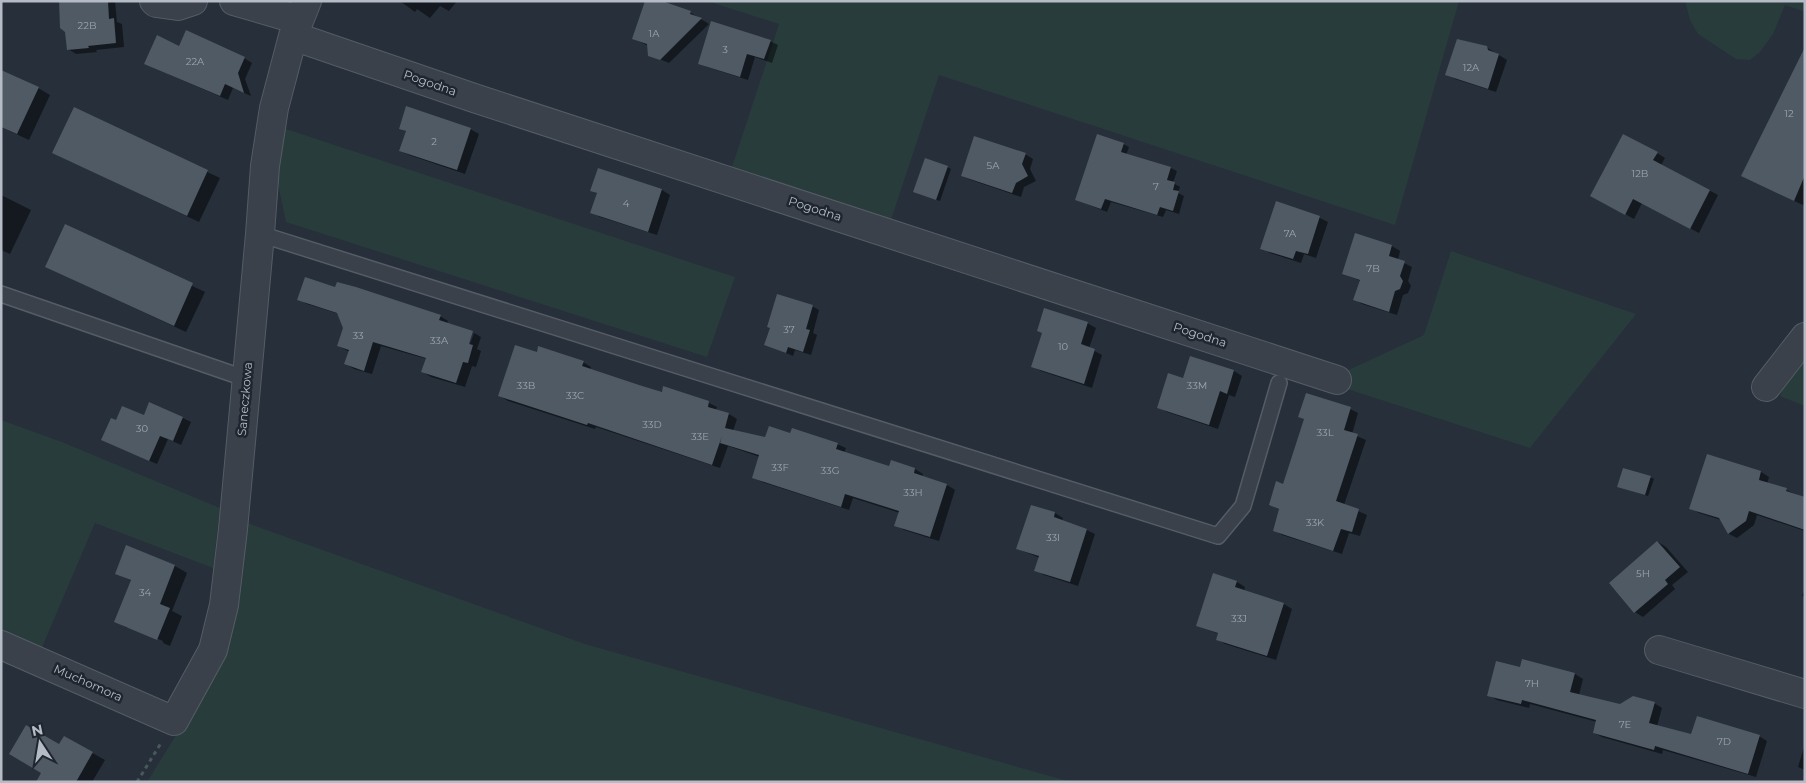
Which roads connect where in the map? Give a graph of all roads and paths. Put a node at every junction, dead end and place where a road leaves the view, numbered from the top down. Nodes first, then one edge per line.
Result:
1 (154, 1) edge
2 (193, 1) edge
3 (234, 1) edge
4 (300, 19) edge
5 (260, 234) junction
6 (1, 294) edge
7 (1805, 337) edge
8 (247, 379) junction
9 (1337, 380) dead end
10 (1279, 383) dead end
11 (1766, 387) dead end
12 (1, 645) edge
13 (1659, 650) dead end
14 (1805, 694) edge
15 (174, 721) junction
16 (137, 782) edge

1 - 2 street
3 - 4 street, Pogodna
4 - 5 street, Saneczkowa
4 - 9 street, Pogodna
5 - 8 street, Saneczkowa
5 - 10 lane
6 - 8 lane
7 - 11 street
8 - 15 street, Saneczkowa
12 - 15 street, Muchomora
13 - 14 street
15 - 16 path

